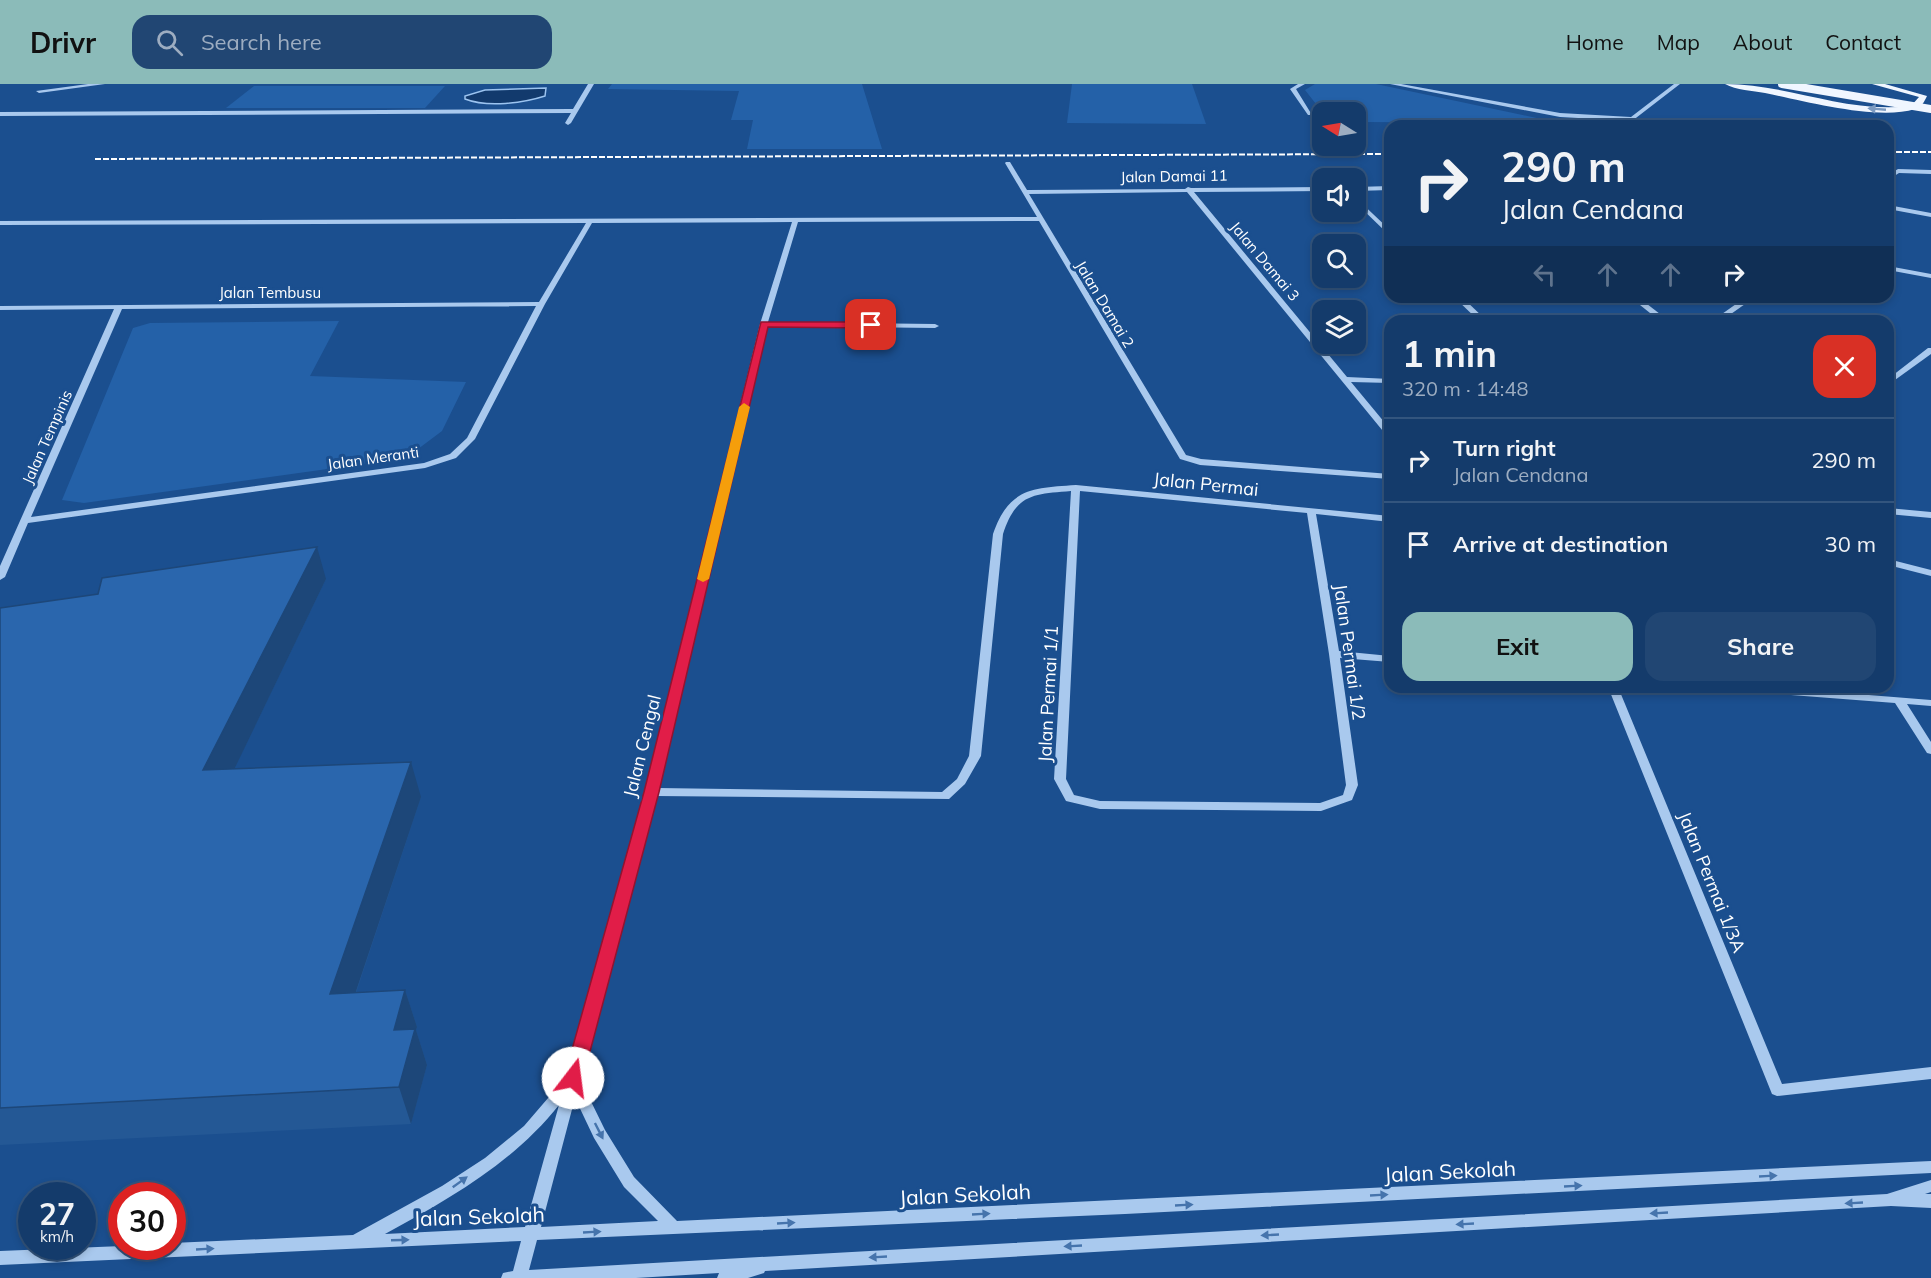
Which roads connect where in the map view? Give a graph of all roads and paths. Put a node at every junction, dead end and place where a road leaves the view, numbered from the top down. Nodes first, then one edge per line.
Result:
1 (102, 84) edge
2 (591, 84) edge
3 (1302, 84) edge
4 (1393, 84) edge
5 (1676, 84) edge
6 (1729, 84) edge
7 (1782, 84) edge
8 (1819, 84) edge
9 (1876, 84) edge
10 (1905, 84) edge
11 (39, 91) dead end
12 (1923, 96) junction
13 (1931, 102) edge
14 (1931, 109) edge
15 (574, 111) junction
16 (0, 114) edge
17 (1310, 114) dead end
18 (568, 123) dead end
19 (1008, 163) dead end
20 (1931, 172) edge
21 (1894, 174) edge
22 (1384, 188) edge
23 (1188, 189) junction
24 (1312, 189) edge
25 (1366, 189) edge
26 (1025, 192) junction
27 (1894, 208) edge
28 (1366, 210) edge
29 (1931, 215) edge
30 (1039, 219) junction
31 (590, 221) junction
32 (795, 221) junction
33 (0, 223) edge
34 (1384, 227) edge
35 (1894, 269) edge
36 (1931, 276) edge
37 (1464, 303) edge
38 (1642, 303) edge
39 (1742, 303) edge
40 (541, 304) junction
41 (119, 307) junction
42 (0, 308) edge
43 (1477, 315) edge
44 (1657, 315) edge
45 (1725, 315) edge
46 (764, 324) junction
47 (935, 326) dead end
48 (1931, 350) edge
49 (1920, 359) junction
50 (1931, 362) edge
51 (1894, 378) edge
52 (1347, 379) junction
53 (1384, 381) edge
54 (1384, 426) edge
55 (1384, 477) edge
56 (1076, 488) junction
57 (1311, 511) junction
58 (1894, 511) edge
59 (1931, 515) edge
60 (1384, 518) edge
61 (25, 521) junction
62 (1894, 564) edge
63 (1931, 573) edge
64 (0, 577) edge
65 (1334, 654) junction
66 (1384, 658) edge
67 (1615, 693) edge
68 (1801, 693) edge
69 (1899, 701) junction
70 (1931, 703) edge
71 (1931, 750) edge
72 (651, 792) junction
73 (1348, 797) joint
74 (1931, 1073) edge
75 (573, 1078) junction
76 (1931, 1167) edge
77 (1931, 1186) edge
78 (1887, 1201) junction
79 (1931, 1202) edge
80 (674, 1228) junction
81 (533, 1234) junction
82 (355, 1242) junction
83 (0, 1258) edge
84 (779, 1262) junction
85 (509, 1278) edge
86 (519, 1278) edge
87 (725, 1278) edge

1 - 11 street
2 - 15 street
3 - 17 street
4 - 5 street
12 -> 6 main road
7 - 14 main road, bridge
8 - 13 main road
9 - 12 main road
10 - 12 main road
15 - 16 street
15 - 18 street
19 - 26 street, Jalan Damai 2
20 - 21 street
22 - 25 street
23 - 24 street, Jalan Damai 11
23 - 26 street, Jalan Damai 11
23 - 52 street, Jalan Damai 3
26 - 30 street, Jalan Damai 2
27 - 29 street
28 - 34 street
30 - 32 street
30 - 55 street, Jalan Damai 2
31 - 32 street
31 - 33 street
31 - 40 street, Jalan Meranti
32 - 46 street, Jalan Cengal
35 - 36 street
37 - 43 street
38 - 44 street
39 - 45 street
40 - 41 street, Jalan Tembusu
40 - 61 street, Jalan Meranti
41 - 42 street, Jalan Tembusu
41 - 61 street, Jalan Tempinis
46 - 47 street
46 - 72 street, Jalan Cengal
48 - 49 street
49 - 50 street
49 - 51 street
52 - 53 street
52 - 54 street, Jalan Damai 3
56 - 57 street, Jalan Permai
56 - 72 street, Jalan Permai
56 - 73 street, Jalan Permai 1/1
57 - 60 street, Jalan Permai
57 - 65 street, Jalan Permai 1/2
58 - 59 street
61 - 64 street, Jalan Tempinis
62 - 63 street
65 - 66 street
65 - 73 street, Jalan Permai 1/2
67 - 74 street, Jalan Permai 1/3A
68 - 69 street
69 - 70 street
69 - 71 street
72 - 75 street, Jalan Cengal
75 -> 80 street
75 - 81 street, Jalan Cengal
82 -> 75 street
80 -> 76 street, Jalan Sekolah
77 - 78 street
78 - 79 street
78 -> 84 street
81 -> 80 street, Jalan Sekolah
82 -> 81 street, Jalan Sekolah
81 - 86 street, Jalan Cengal
83 -> 82 street, Jalan Sekolah
84 - 86 street
84 - 87 street
85 - 86 street

